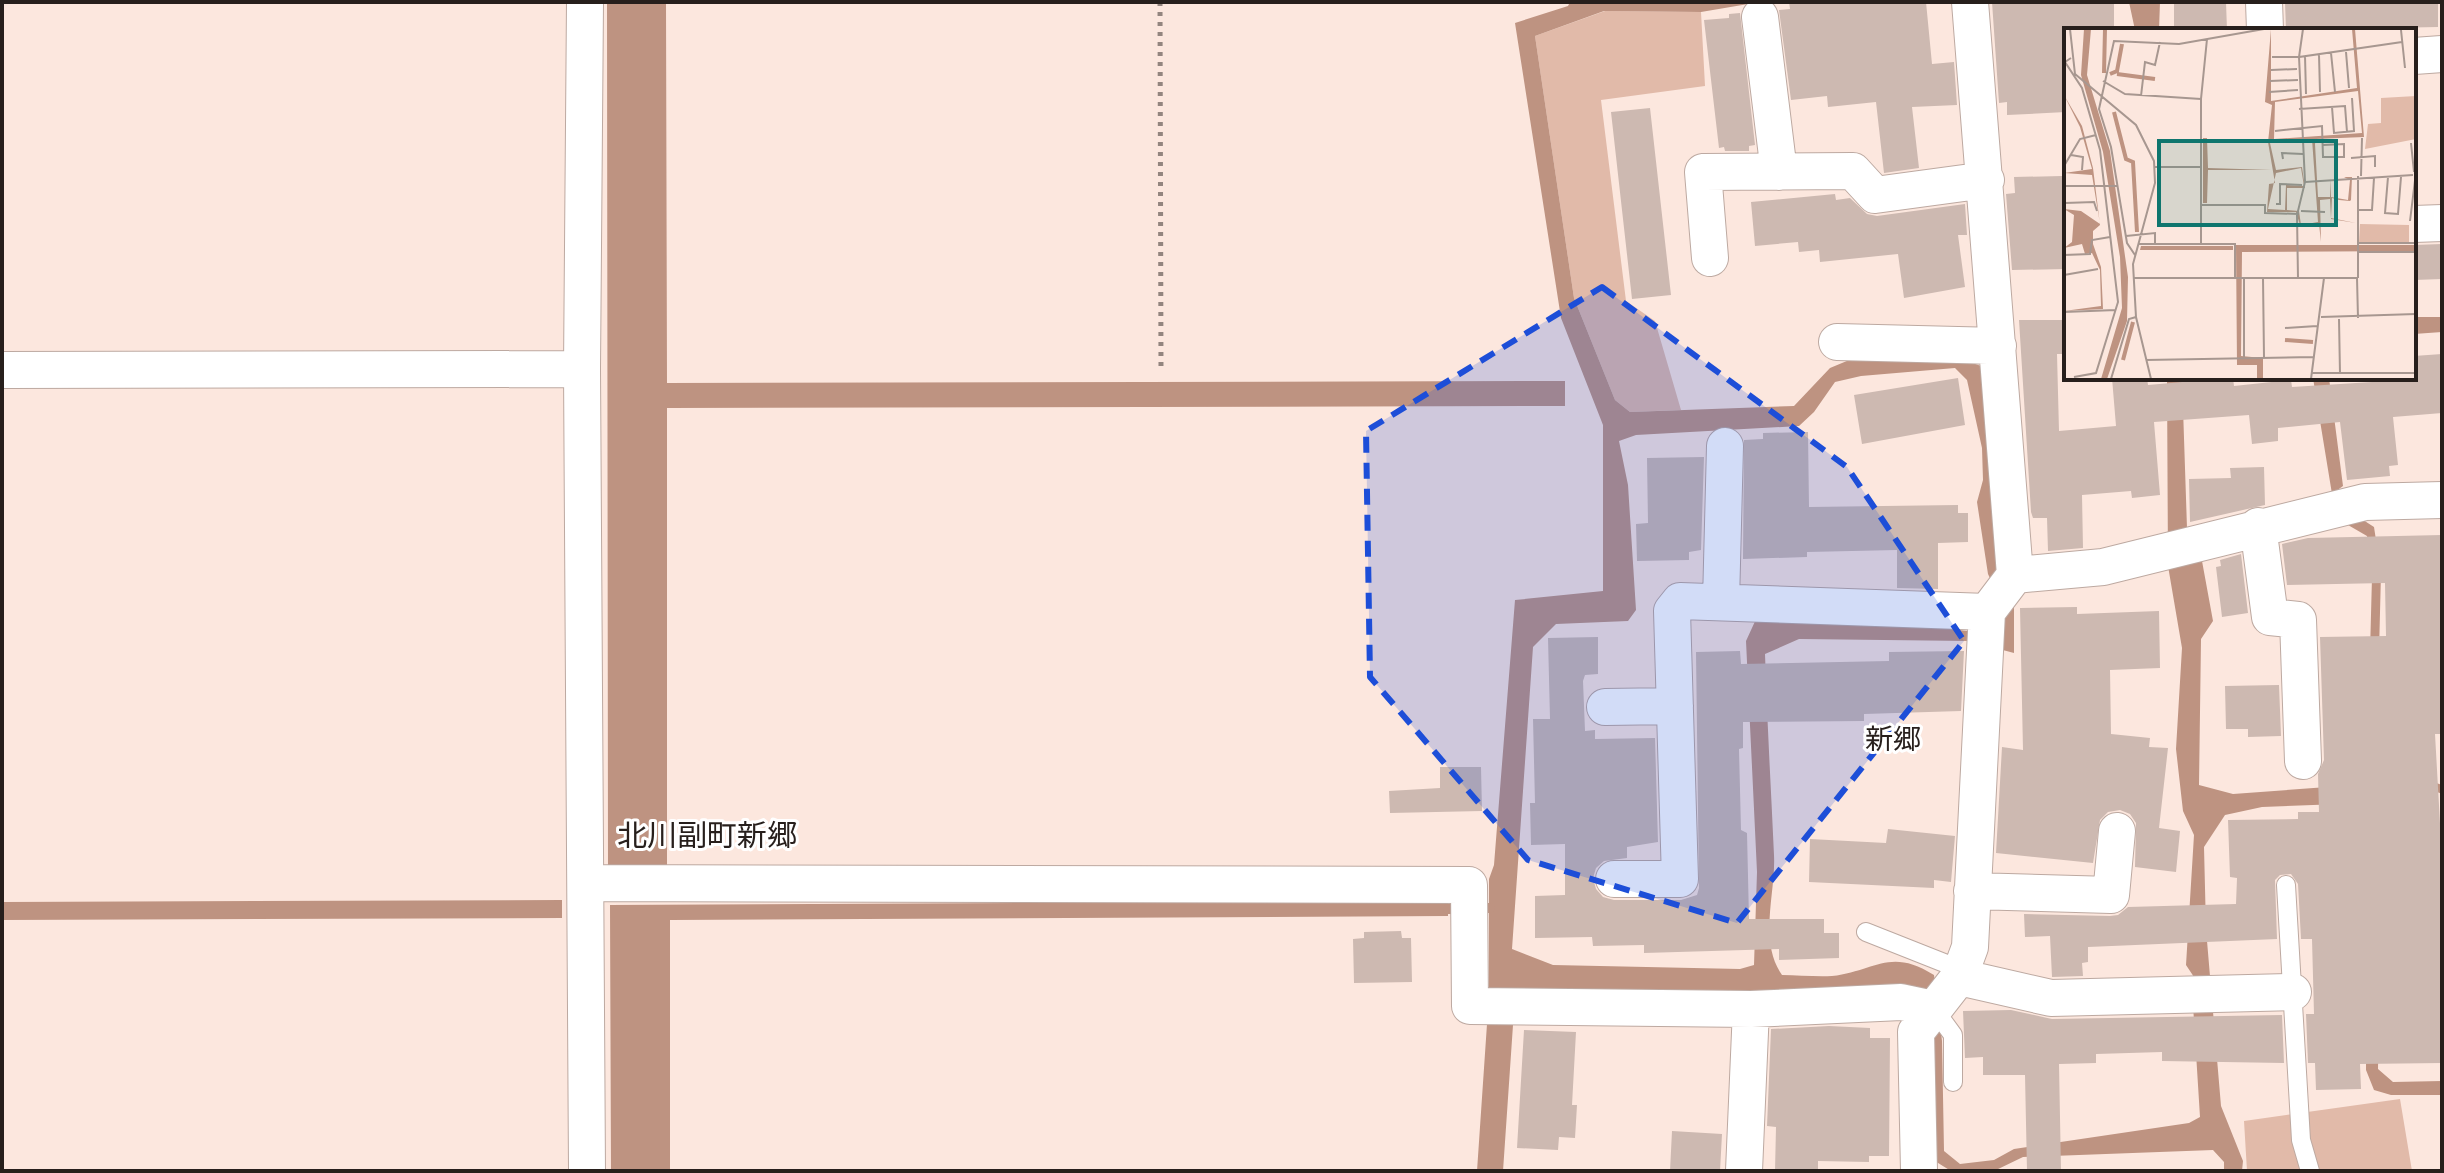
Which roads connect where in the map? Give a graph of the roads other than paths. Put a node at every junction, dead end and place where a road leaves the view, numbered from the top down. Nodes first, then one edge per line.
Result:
1 (585, 2) edge
2 (1970, 2) edge
3 (2264, 2) edge
4 (1760, 17) dead end
5 (2265, 28) edge
6 (2442, 54) edge
7 (2416, 56) edge
8 (1779, 172) junction
9 (1986, 180) junction
10 (2442, 223) edge
11 (2416, 224) edge
12 (1710, 258) dead end
13 (1837, 342) dead end
14 (1998, 346) junction
15 (582, 369) junction
16 (2, 370) edge
17 (1725, 446) dead end
18 (2442, 500) edge
19 (2258, 526) junction
20 (1721, 602) junction
21 (1996, 608) junction
22 (1675, 706) junction
23 (1605, 707) dead end
24 (2303, 761) dead end
25 (2117, 831) dead end
26 (1614, 879) dead end
27 (587, 883) junction
28 (2286, 885) dead end
29 (1972, 891) junction
30 (1866, 932) dead end
31 (2293, 992) junction
32 (1940, 1001) junction
33 (1751, 1009) junction
34 (1953, 1082) dead end
35 (587, 1171) edge
36 (1744, 1171) edge
37 (1919, 1171) edge
38 (2310, 1171) edge

1 - 15 street
2 - 9 street
3 - 5 street
4 - 8 street
6 - 7 street
8 - 9 street
8 - 12 street
9 - 14 street
10 - 11 street
13 - 14 street
14 - 21 street
15 - 16 street
15 - 27 street
17 - 20 street
18 - 19 street
19 - 21 street
19 - 24 street
20 - 21 street
20 - 22 street
21 - 29 street
22 - 23 street
22 - 26 street
25 - 29 street
27 - 33 street
27 - 35 street
28 - 31 lane
29 - 32 street
30 - 32 lane
31 - 32 street
31 - 38 lane
32 - 33 street
32 - 34 lane
32 - 37 street
33 - 36 street

